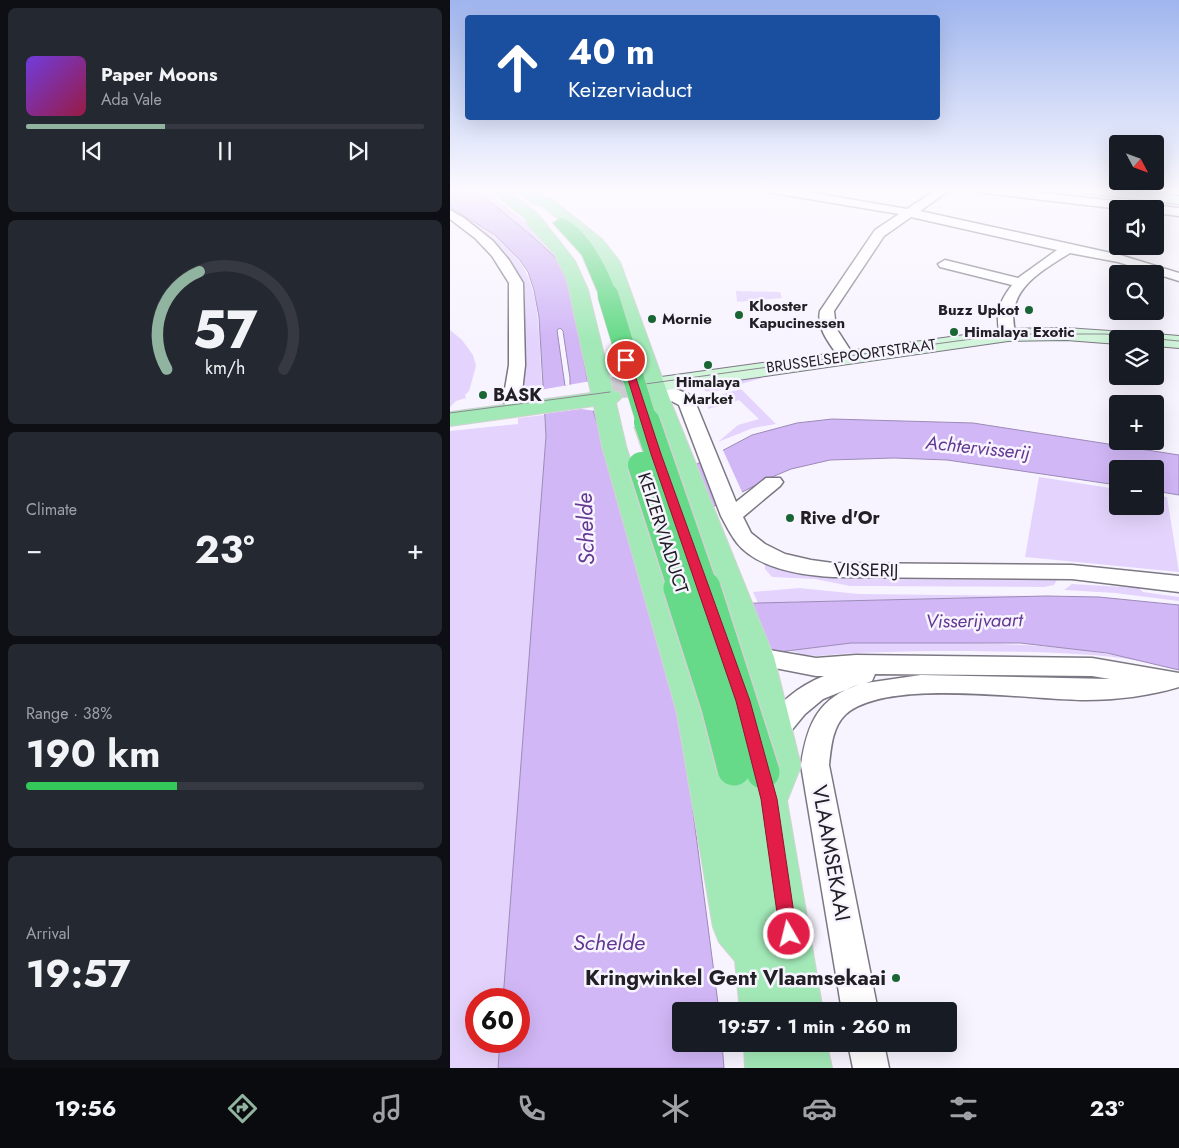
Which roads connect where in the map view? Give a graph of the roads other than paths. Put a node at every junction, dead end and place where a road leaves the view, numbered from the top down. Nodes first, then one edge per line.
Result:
1 (482, 239) edge
2 (552, 239) edge
3 (578, 239) edge
4 (591, 239) edge
5 (875, 239) edge
6 (1024, 239) edge
7 (567, 240) edge
8 (1068, 249) junction
9 (945, 264) dead end
10 (1179, 277) edge
11 (1020, 283) junction
12 (601, 296) junction
13 (1008, 335) junction
14 (1109, 337) edge
15 (1164, 341) edge
16 (1179, 342) edge
17 (846, 356) junction
18 (650, 385) junction
19 (602, 393) junction
20 (512, 400) junction
21 (540, 402) junction
22 (450, 408) edge
23 (450, 419) edge
24 (693, 454) junction
25 (773, 482) dead end
26 (729, 509) junction
27 (1179, 584) edge
28 (758, 657) junction
29 (902, 665) junction
30 (1175, 681) edge
31 (776, 730) junction
32 (762, 776) junction
33 (757, 953) junction
34 (762, 1002) edge
35 (799, 1002) edge
36 (858, 1002) edge
37 (768, 1052) edge
38 (805, 1052) edge
39 (868, 1052) edge
40 (769, 1068) edge
41 (808, 1068) edge
42 (871, 1068) edge

1 - 20 street
2 - 19 main road
3 - 12 highway, KEIZERVIADUCT
4 - 18 main road
5 - 17 street
6 - 8 street
7 - 12 highway
8 - 10 street
8 - 11 street
9 - 11 street
11 - 13 street
12 - 32 highway, KEIZERVIADUCT, bridge
13 - 14 street, BRUSSELSEPOORTSTRAAT
13 - 17 street, BRUSSELSEPOORTSTRAAT
15 - 16 street
17 - 18 street, BRUSSELSEPOORTSTRAAT
18 - 24 main road
19 - 21 main road
19 - 33 main road
20 - 21 main road
20 - 22 main road
21 - 23 main road
24 - 26 street, VISSERIJ
24 - 28 main road
25 - 26 street
26 - 27 street, VISSERIJ
28 - 29 street
28 - 31 main road
29 - 30 street
29 - 31 street
30 - 36 street, VLAAMSEKAAI
31 - 32 main road
32 - 33 main road
32 - 35 main road
33 - 34 main road
37 - 40 main road
38 - 41 main road
39 - 42 street

